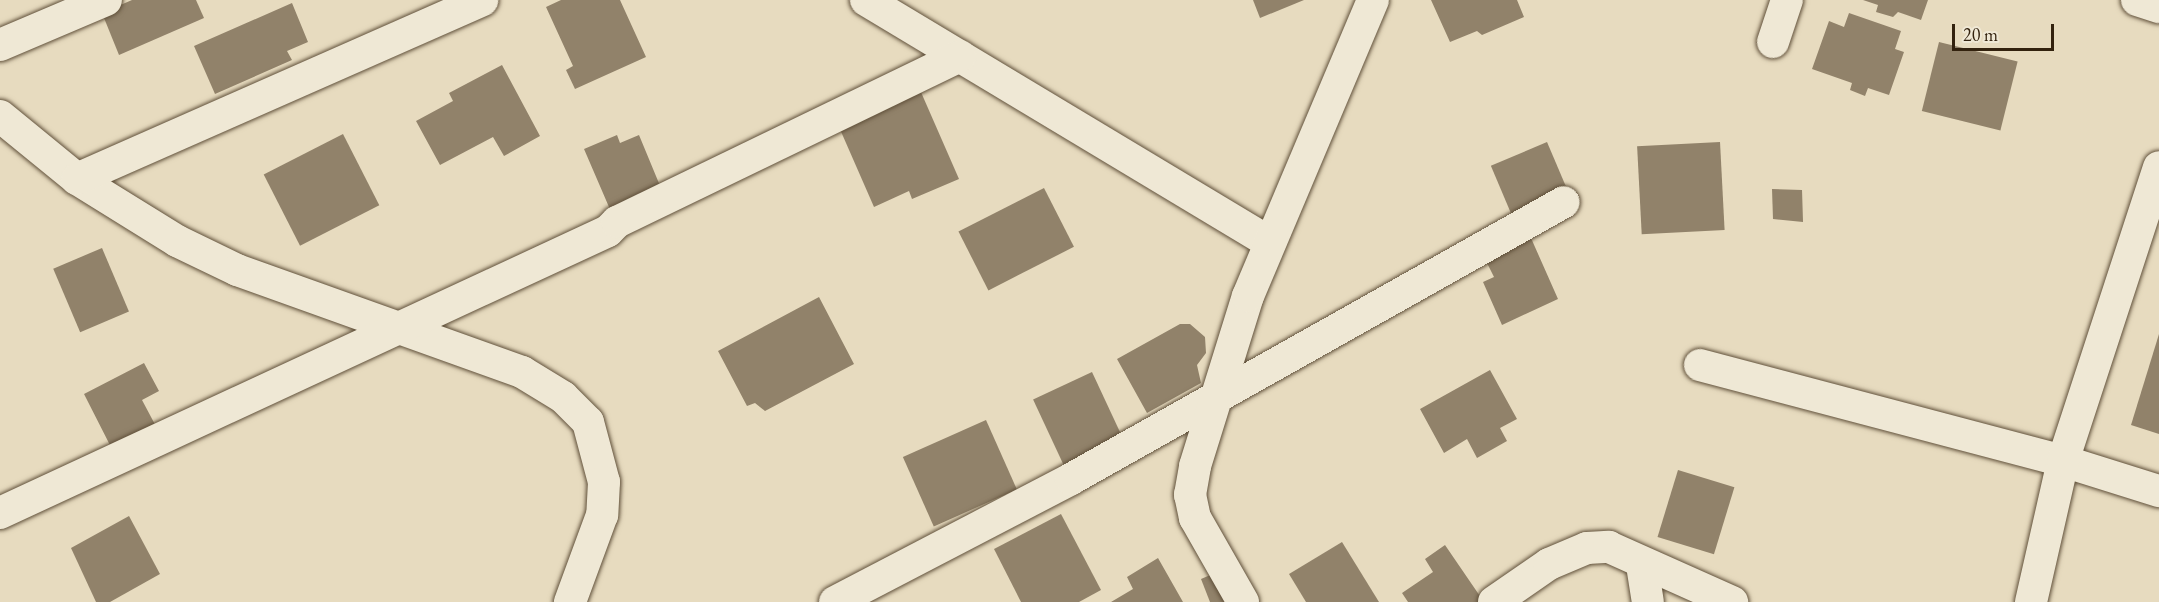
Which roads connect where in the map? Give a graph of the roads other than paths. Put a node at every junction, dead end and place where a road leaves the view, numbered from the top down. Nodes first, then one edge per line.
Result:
1 (106, 0) edge
2 (482, 0) edge
3 (866, 0) edge
4 (1373, 0) edge
5 (1787, 0) edge
6 (2137, 0) edge
7 (2159, 7) edge
8 (1773, 42) dead end
9 (0, 45) edge
10 (960, 56) junction
11 (0, 116) edge
12 (76, 179) junction
13 (2156, 187) edge
14 (1564, 202) dead end
15 (1270, 243) junction
16 (401, 327) junction
17 (1700, 365) dead end
18 (1212, 400) junction
19 (2063, 460) junction
20 (2159, 491) edge
21 (0, 513) edge
22 (1642, 565) junction
23 (570, 602) edge
24 (835, 602) edge
25 (1243, 602) edge
26 (1494, 602) edge
27 (1648, 602) edge
28 (1732, 602) edge
29 (2031, 602) edge

1 - 9 street
2 - 12 street
3 - 10 street
4 - 15 street
5 - 8 street
6 - 7 street
10 - 15 street
10 - 16 street
11 - 12 street
12 - 16 street
13 - 19 street
14 - 18 street
15 - 18 street
16 - 21 street
16 - 23 street
17 - 19 street
18 - 24 street
18 - 25 street
19 - 20 street
19 - 29 street
22 - 26 street
22 - 27 street
22 - 28 street

